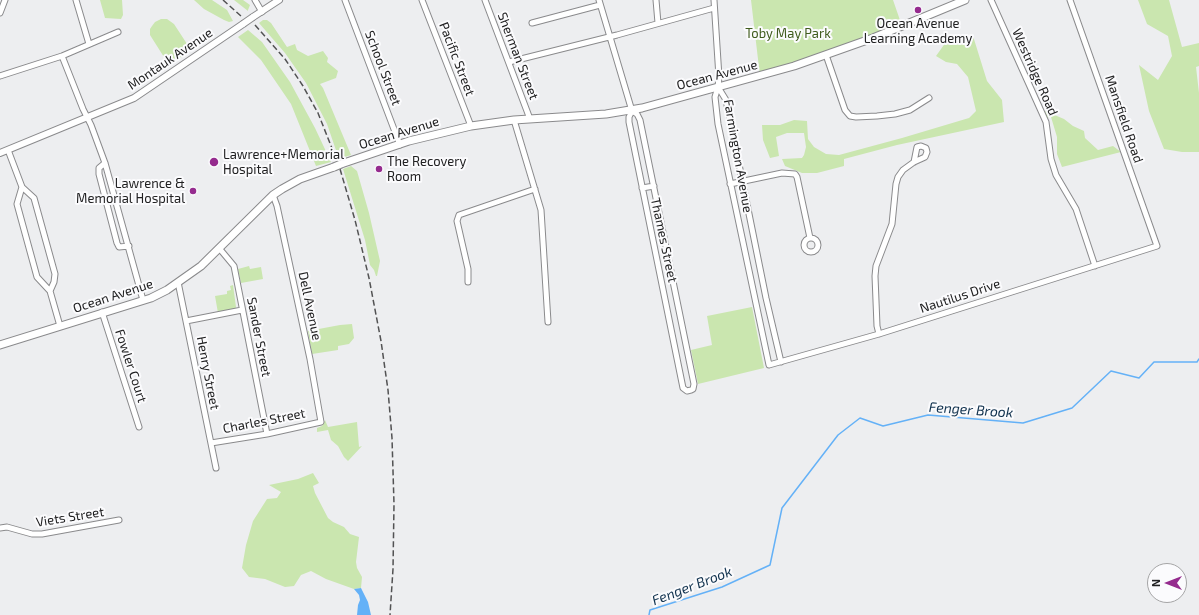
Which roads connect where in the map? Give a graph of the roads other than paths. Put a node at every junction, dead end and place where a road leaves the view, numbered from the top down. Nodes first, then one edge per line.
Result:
1 (5, 0) edge
2 (76, 0) edge
3 (255, 0) edge
4 (279, 0) edge
5 (345, 0) edge
6 (422, 0) edge
7 (485, 0) edge
8 (656, 0) edge
9 (714, 0) edge
10 (965, 0) edge
11 (991, 0) edge
12 (1070, 0) edge
13 (600, 2) edge
14 (714, 8) junction
15 (262, 12) junction
16 (0, 13) edge
17 (532, 23) dead end
18 (658, 23) junction
19 (118, 32) dead end
20 (610, 36) junction
21 (89, 44) junction
22 (826, 55) junction
23 (62, 56) junction
24 (509, 62) junction
25 (0, 76) edge
26 (718, 87) junction
27 (928, 98) dead end
28 (632, 110) junction
29 (87, 117) junction
30 (530, 119) junction
31 (514, 120) junction
32 (471, 126) junction
33 (400, 145) junction
34 (8, 150) junction
35 (0, 153) edge
36 (914, 162) dead end
37 (105, 163) junction
38 (743, 181) junction
39 (730, 184) junction
40 (654, 186) junction
41 (22, 187) junction
42 (642, 188) junction
43 (535, 189) junction
44 (273, 195) junction
45 (810, 238) dead end
46 (129, 246) junction
47 (1157, 246) joint
48 (219, 248) junction
49 (1095, 266) junction
50 (178, 282) junction
51 (468, 282) dead end
52 (50, 291) junction
53 (676, 293) junction
54 (665, 295) junction
55 (143, 300) junction
56 (242, 310) junction
57 (102, 312) junction
58 (186, 321) junction
59 (548, 322) dead end
60 (60, 326) junction
61 (879, 334) junction
62 (0, 345) edge
63 (781, 362) junction
64 (769, 365) joint
65 (321, 422) joint
66 (139, 427) dead end
67 (267, 434) junction
68 (211, 443) junction
69 (216, 468) dead end
70 (119, 520) dead end
71 (0, 528) edge

1 - 16 street
2 - 21 street
3 - 15 street
4 - 15 street, Montauk Avenue
5 - 33 street, School Street
6 - 32 street, Pacific Street
7 - 24 street, Sherman Street
8 - 18 street
9 - 14 street
10 - 22 main road, Ocean Avenue
11 - 49 street, Westridge Road
12 - 47 street, Mansfield Road
13 - 17 street
13 - 20 street, Thames Street
14 - 18 street
14 - 26 street
15 - 29 street, Montauk Avenue, bridge
18 - 20 street
19 - 21 street
20 - 24 street
20 - 28 street, Thames Street
21 - 23 street
22 - 26 main road, Ocean Avenue
22 - 27 street
23 - 25 street
23 - 29 street
24 - 30 street, Sherman Street
26 - 28 main road, Ocean Avenue
26 - 38 street, Farmington Avenue
26 - 39 street, Farmington Avenue
28 - 30 main road, Ocean Avenue
28 - 40 street, Thames Street
28 - 42 street, Thames Street
29 - 34 street, Montauk Avenue
29 - 37 street
30 - 31 main road, Ocean Avenue
31 - 32 main road, Ocean Avenue
31 - 43 street
32 - 33 main road, Ocean Avenue
33 - 44 main road, Ocean Avenue
34 - 35 street, Montauk Avenue
34 - 41 street
36 - 61 street
37 - 46 street
37 - 46 street
38 - 39 street
38 - 45 street
38 - 63 street, Farmington Avenue
39 - 64 street, Farmington Avenue
40 - 42 street, Thames Street
40 - 53 street, Thames Street
41 - 52 street
41 - 52 street
42 - 54 street, Thames Street
43 - 51 street
43 - 59 street
44 - 48 main road, Ocean Avenue
44 - 65 street, Dell Avenue
46 - 55 street
47 - 49 street, Nautilus Drive
48 - 50 main road, Ocean Avenue
48 - 56 street, Sander Street
49 - 61 street, Nautilus Drive
50 - 55 main road, Ocean Avenue
50 - 58 street, Henry Street
52 - 60 street
53 - 54 street, Thames Street
53 - 54 street, Thames Street
55 - 57 main road, Ocean Avenue
56 - 58 street
56 - 67 street, Sander Street
57 - 60 main road, Ocean Avenue
57 - 66 street, Fowler Court
58 - 68 street, Henry Street
60 - 62 main road, Ocean Avenue
61 - 63 street, Nautilus Drive
63 - 64 street, Nautilus Drive
65 - 67 street, Charles Street
67 - 68 street, Charles Street
68 - 69 street, Henry Street
70 - 71 street, Viets Street

